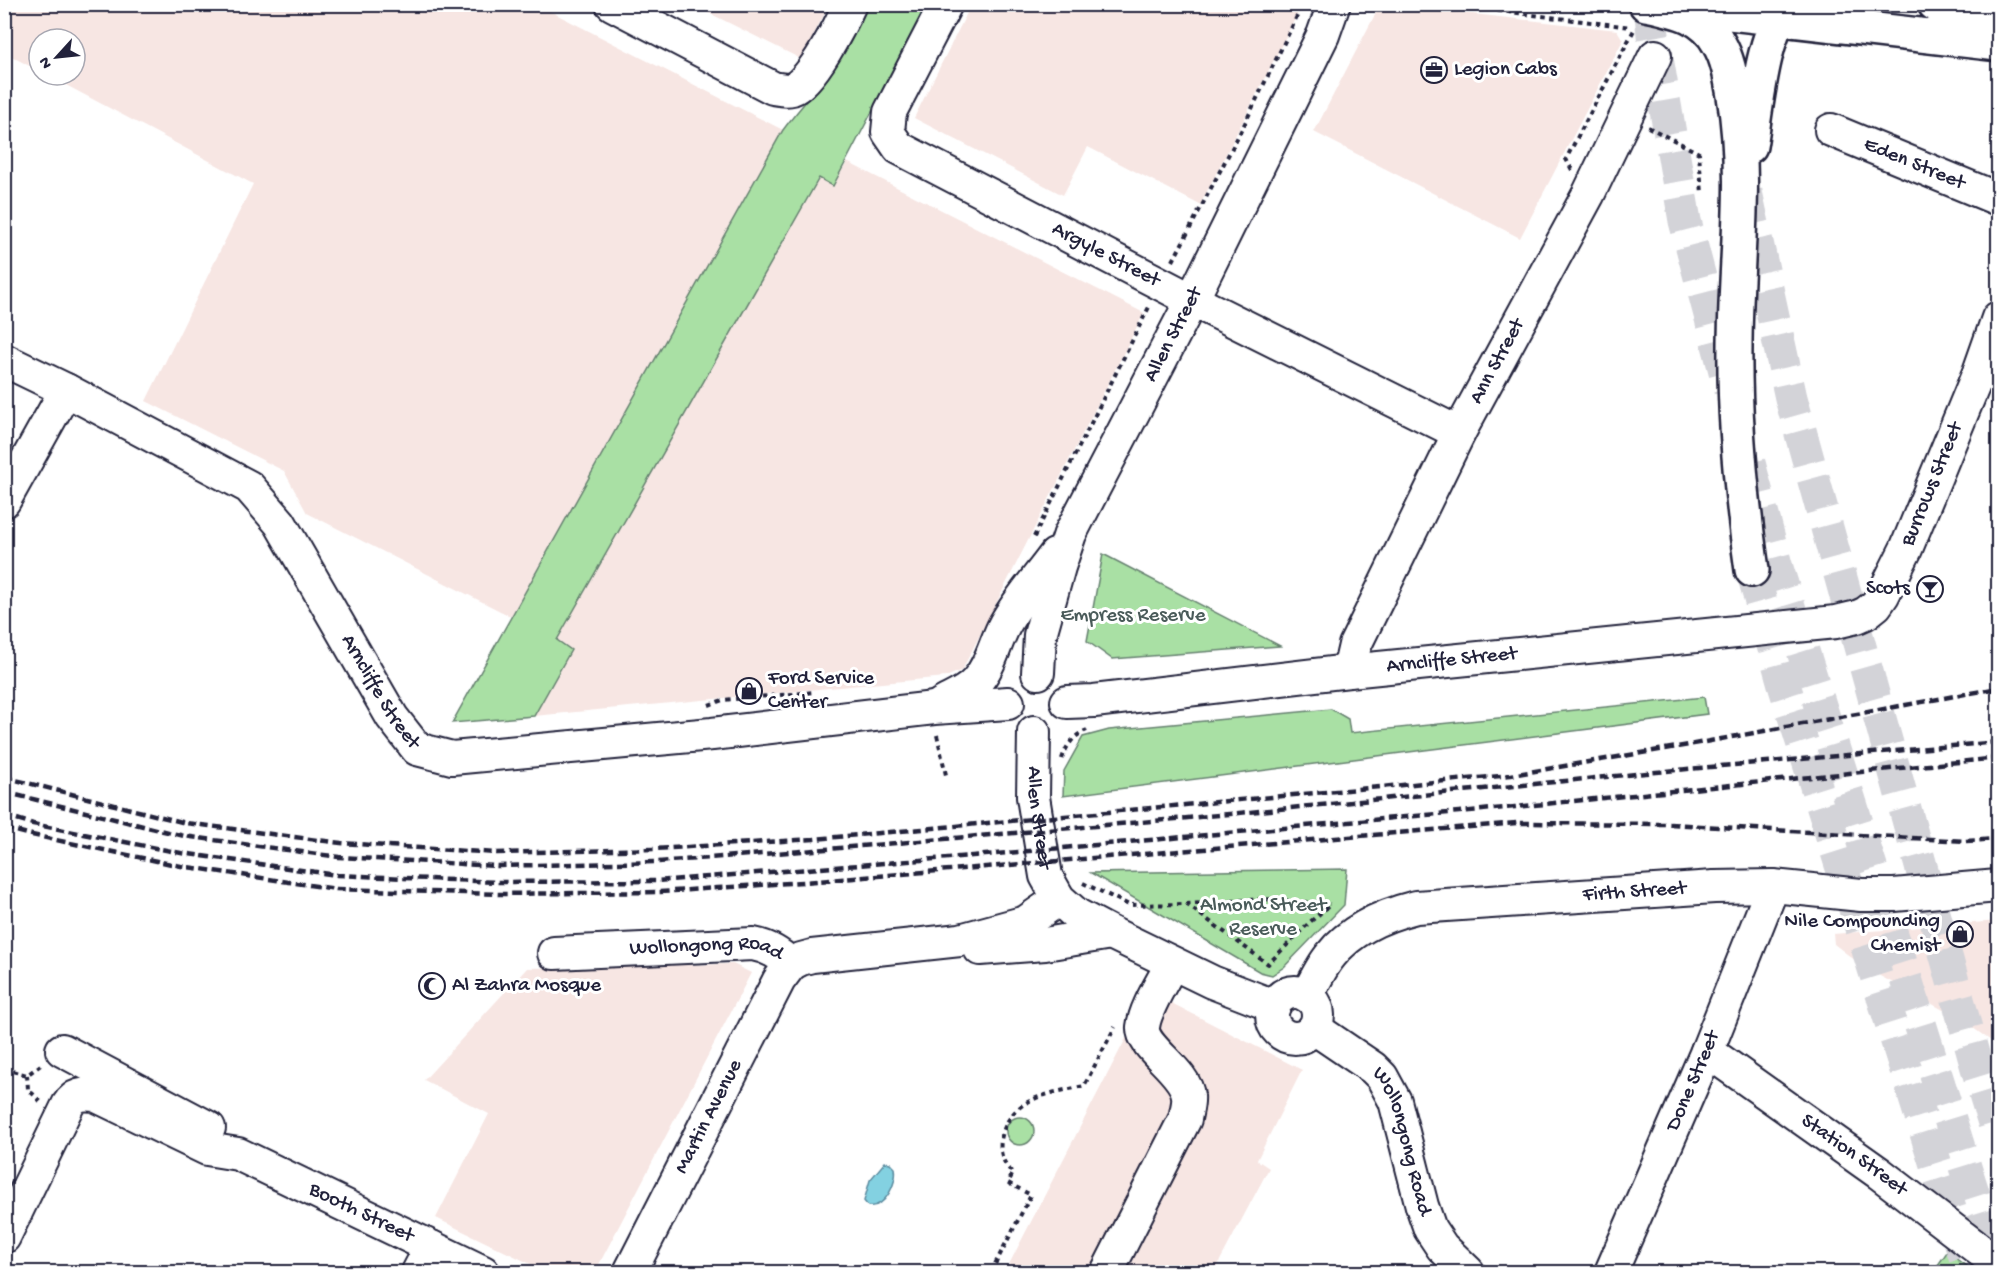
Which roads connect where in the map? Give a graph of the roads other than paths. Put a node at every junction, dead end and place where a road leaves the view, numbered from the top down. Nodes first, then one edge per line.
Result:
1 (612, 4) edge
2 (850, 4) edge
3 (946, 4) edge
4 (1334, 4) edge
5 (1935, 4) edge
6 (1784, 11) edge
7 (1644, 12) edge
8 (1998, 12) edge
9 (1998, 44) edge
10 (1655, 56) dead end
11 (1831, 130) dead end
12 (1998, 199) edge
13 (1742, 201) junction
14 (1192, 300) junction
15 (1998, 318) edge
16 (4, 360) edge
17 (66, 390) junction
18 (1459, 433) junction
19 (4, 501) edge
20 (1070, 534) junction
21 (1752, 570) tunnel mouth
22 (1836, 622) joint
23 (1349, 671) junction
24 (1038, 673) junction
25 (1080, 701) junction
26 (1008, 703) junction
27 (935, 720) junction
28 (1034, 732) junction
29 (1773, 886) junction
30 (1998, 886) edge
31 (1069, 890) junction
32 (1111, 933) junction
33 (960, 940) junction
34 (554, 953) dead end
35 (1172, 963) junction
36 (791, 964) junction
37 (1307, 996) junction
38 (1274, 1006) junction
39 (1314, 1028) junction
40 (62, 1050) road end
41 (1707, 1050) junction
42 (238, 1154) junction
43 (4, 1236) edge
44 (425, 1260) edge
45 (1998, 1264) edge
46 (483, 1272) edge
47 (630, 1272) edge
48 (1107, 1272) edge
49 (1468, 1272) edge
50 (1611, 1272) edge

1 - 2 street
3 - 14 street, Argyle Street
4 - 14 street, Allen Street
5 - 8 highway
6 - 7 highway
6 - 9 highway
6 - 13 highway
7 - 13 highway
10 - 18 street, Ann Street
11 - 12 street, Eden Street
13 - 21 highway
14 - 18 street, Argyle Street
14 - 20 street, Allen Street
15 - 22 street, Burrows Street
16 - 17 street, Arncliffe Street
17 - 19 street
17 - 27 street, Arncliffe Street
18 - 23 street, Ann Street
20 - 24 street, Allen Street
20 - 27 street
22 - 23 street, Arncliffe Street
23 - 25 street, Arncliffe Street
24 - 25 street
24 - 26 street
25 - 28 street
26 - 27 street, Arncliffe Street
26 - 28 street
28 - 31 street, Allen Street
29 - 30 street, Firth Street
29 - 37 street, Firth Street
29 - 41 street, Done Street
31 - 32 street
31 - 33 street, Wollongong Road
32 - 33 street, Wollongong Road
32 - 35 street
33 - 36 street, Wollongong Road
34 - 36 street, Wollongong Road
35 - 38 street
35 - 48 street
36 - 47 street, Martin Avenue
37 - 38 street
37 - 39 street
38 - 39 street
39 - 49 street, Wollongong Road
40 - 42 street, Booth Street
41 - 45 street, Station Street
41 - 50 street, Done Street
42 - 43 street, Booth Street
42 - 44 street, Booth Street
44 - 46 street, Booth Street

